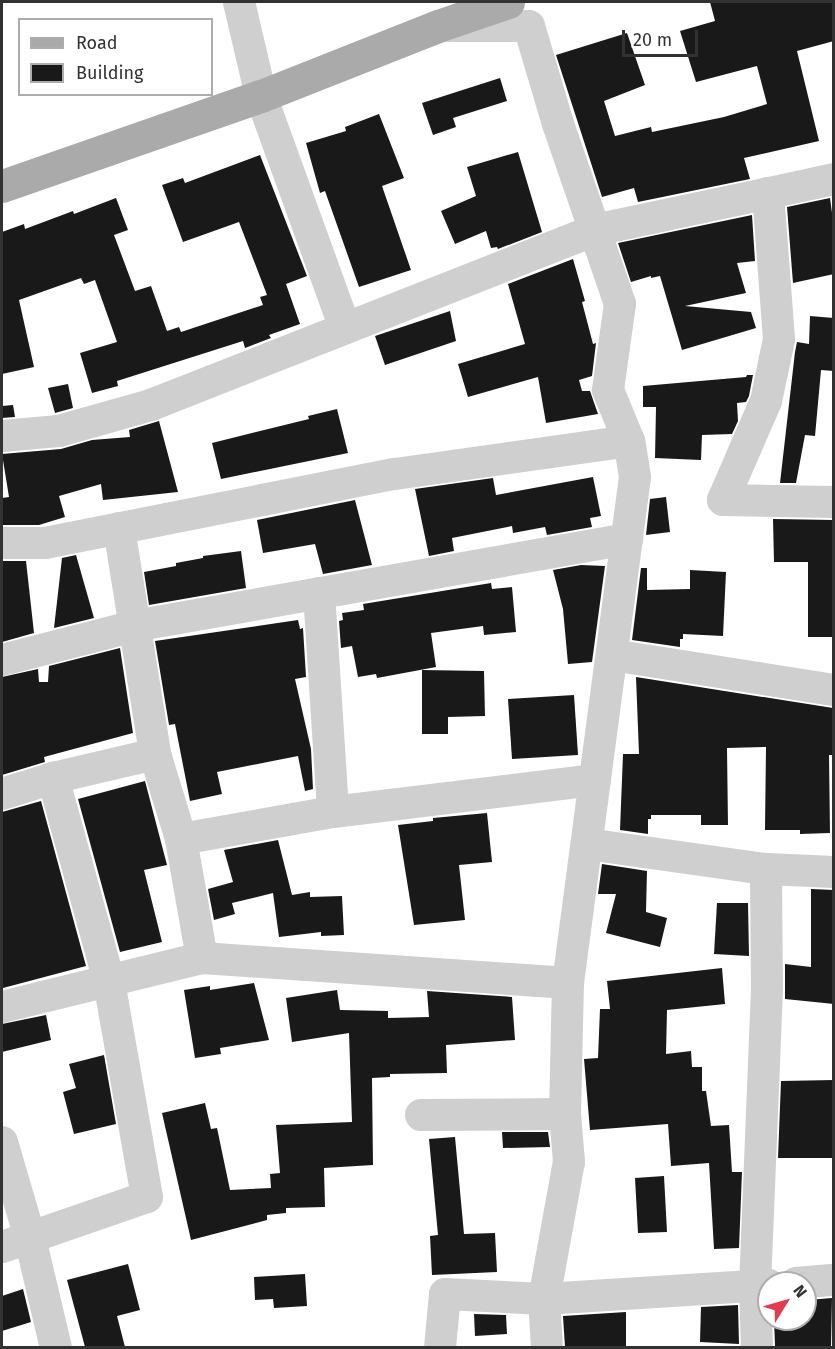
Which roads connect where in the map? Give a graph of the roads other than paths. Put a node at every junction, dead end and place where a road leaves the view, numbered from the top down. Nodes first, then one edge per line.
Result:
1 (239, 2) edge
2 (508, 2) edge
3 (438, 26) junction
4 (261, 96) junction
5 (834, 179) edge
6 (2, 186) edge
7 (768, 193) junction
8 (595, 230) junction
9 (345, 328) junction
10 (2, 436) edge
11 (629, 441) junction
12 (834, 502) edge
13 (119, 528) junction
14 (627, 539) junction
15 (2, 543) edge
16 (319, 593) junction
17 (134, 626) junction
18 (612, 655) junction
19 (2, 660) edge
20 (834, 690) edge
21 (155, 754) junction
22 (53, 778) junction
23 (595, 780) junction
24 (2, 794) edge
25 (333, 812) junction
26 (181, 839) junction
27 (587, 844) junction
28 (766, 869) junction
29 (834, 872) edge
30 (202, 958) junction
31 (109, 981) junction
32 (568, 983) junction
33 (2, 1007) edge
34 (565, 1114) junction
35 (421, 1115) dead end
36 (2, 1142) edge
37 (16, 1243) edge
38 (762, 1271) edge
39 (834, 1280) edge
40 (817, 1281) edge
41 (757, 1286) edge
42 (544, 1299) junction
43 (758, 1331) edge
44 (56, 1347) edge
45 (440, 1347) edge
46 (547, 1347) edge
47 (757, 1347) edge

1 - 4 street
2 - 3 main road
3 - 4 main road
3 - 8 street
4 - 6 main road
4 - 9 street
5 - 7 street
7 - 8 street
7 - 12 street
8 - 9 street
8 - 11 street
9 - 10 street
11 - 13 street
11 - 14 street
13 - 15 street
13 - 17 street
14 - 16 street
14 - 18 street
16 - 17 street
16 - 25 street
17 - 19 street
17 - 21 street
18 - 20 street
18 - 23 street
21 - 22 street
21 - 26 street
22 - 24 street
22 - 31 street
23 - 25 street
23 - 27 street
25 - 26 street
26 - 30 street
27 - 28 street
27 - 32 street
28 - 29 street
28 - 38 street
30 - 31 street
30 - 32 street
31 - 33 street
31 - 37 street
32 - 34 street
34 - 35 street
34 - 42 street
36 - 37 street
37 - 44 street
39 - 40 street
41 - 42 street
42 - 45 street
42 - 46 street
43 - 47 street

